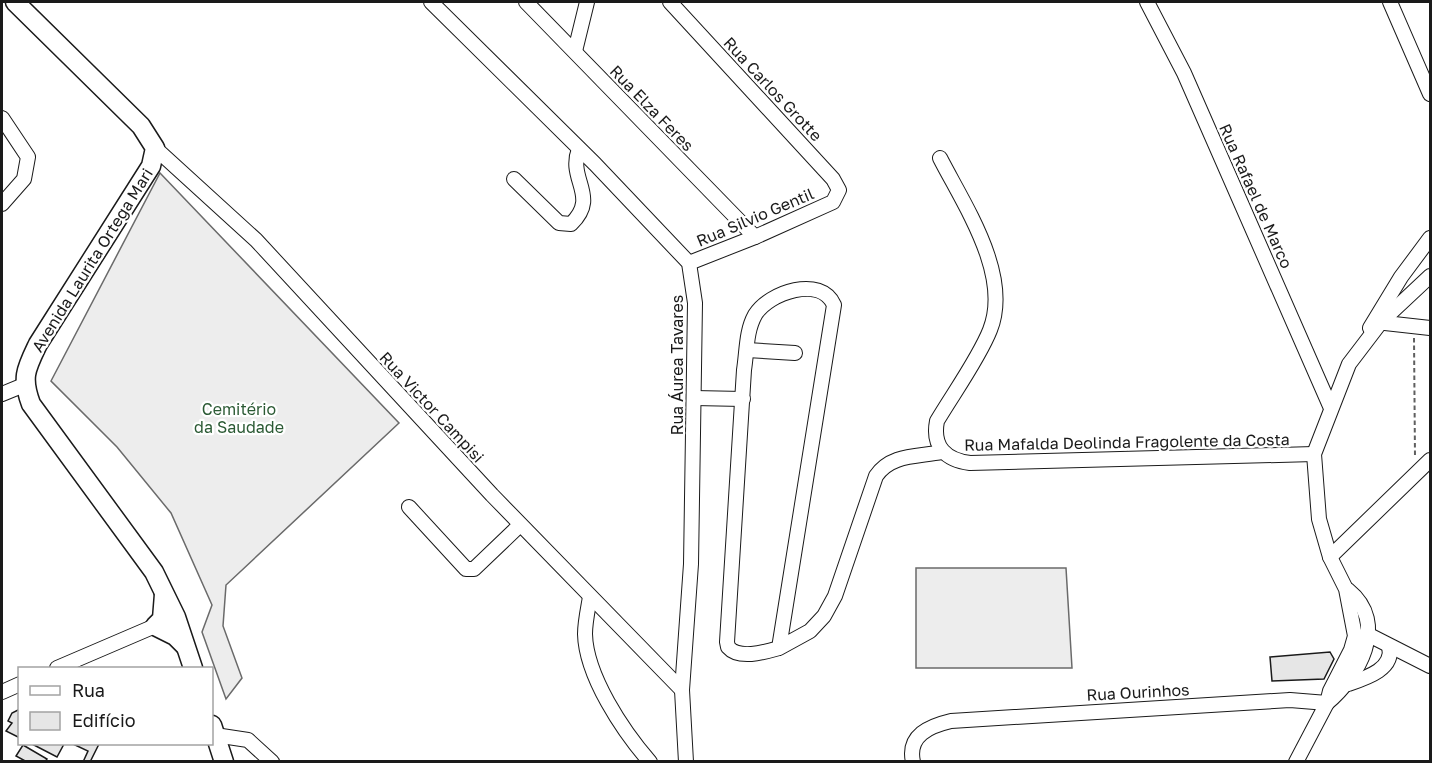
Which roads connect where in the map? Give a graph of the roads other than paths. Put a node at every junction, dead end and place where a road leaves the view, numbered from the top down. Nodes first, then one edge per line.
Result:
1 (15, 2) edge
2 (430, 2) edge
3 (526, 2) edge
4 (587, 2) edge
5 (670, 2) edge
6 (1147, 2) edge
7 (1390, 2) edge
8 (575, 51) junction
9 (1431, 94) edge
10 (2, 118) edge
11 (155, 148) junction
12 (579, 149) junction
13 (940, 158) dead end
14 (514, 180) dead end
15 (833, 202) joint
16 (2, 204) edge
17 (755, 237) junction
18 (1431, 238) edge
19 (689, 263) junction
20 (1431, 276) edge
21 (1377, 322) junction
22 (1431, 328) edge
23 (747, 350) junction
24 (795, 353) dead end
25 (24, 385) junction
26 (2, 394) edge
27 (694, 398) junction
28 (743, 399) junction
29 (1330, 406) junction
30 (942, 452) junction
31 (1314, 454) junction
32 (1431, 460) edge
33 (409, 507) dead end
34 (520, 525) junction
35 (1330, 557) junction
36 (1346, 589) junction
37 (164, 590) junction
38 (590, 597) junction
39 (176, 617) junction
40 (155, 626) junction
41 (1367, 634) junction
42 (1389, 646) junction
43 (186, 648) junction
44 (779, 648) junction
45 (1431, 666) edge
46 (62, 667) edge
47 (192, 667) edge
48 (1341, 670) junction
49 (1348, 684) junction
50 (18, 685) edge
51 (682, 690) junction
52 (2, 692) edge
53 (1327, 703) junction
54 (213, 730) edge
55 (224, 762) edge
56 (272, 762) edge
57 (650, 762) edge
58 (686, 762) edge
59 (913, 762) edge
60 (1296, 762) edge

1 - 11 main road, Avenida Laurita Ortega Mari
2 - 12 street
3 - 8 street, Rua Elza Feres
4 - 8 street
5 - 15 street, Rua Carlos Grotte
6 - 29 street, Rua Rafael de Marco
7 - 9 street
8 - 17 street, Rua Elza Feres
10 - 16 street
11 - 25 main road, Avenida Laurita Ortega Mari
11 - 34 street, Rua Victor Campisi
12 - 14 street
12 - 19 street
13 - 30 street, Rua Mafalda Deolinda Fragolente da Costa
15 - 17 street, Rua Silvio Gentil
17 - 19 street, Rua Silvio Gentil
18 - 21 street
19 - 27 street, Rua Áurea Tavares
20 - 21 street
21 - 22 street
21 - 29 street
23 - 24 street
23 - 28 street
23 - 44 street
25 - 26 street
25 - 37 main road
27 - 28 street
27 - 51 street, Rua Áurea Tavares
28 - 44 street
29 - 31 street
30 - 31 street, Rua Mafalda Deolinda Fragolente da Costa
30 - 44 street
31 - 35 street
32 - 35 street
33 - 34 street
34 - 38 street, Rua Victor Campisi
35 - 36 street
36 - 41 street
36 - 48 street
37 - 39 main road
37 - 40 main road
38 - 51 street, Rua Victor Campisi
38 - 57 street
39 - 40 street
39 - 43 main road
40 - 43 main road
40 - 46 street
41 - 42 street
41 - 48 street
41 - 49 street
42 - 45 street
42 - 49 street
43 - 47 main road
48 - 53 street
49 - 53 street
50 - 52 street
51 - 58 street, Rua Áurea Tavares
53 - 59 street, Rua Ourinhos
53 - 60 street
54 - 55 main road
54 - 56 street

